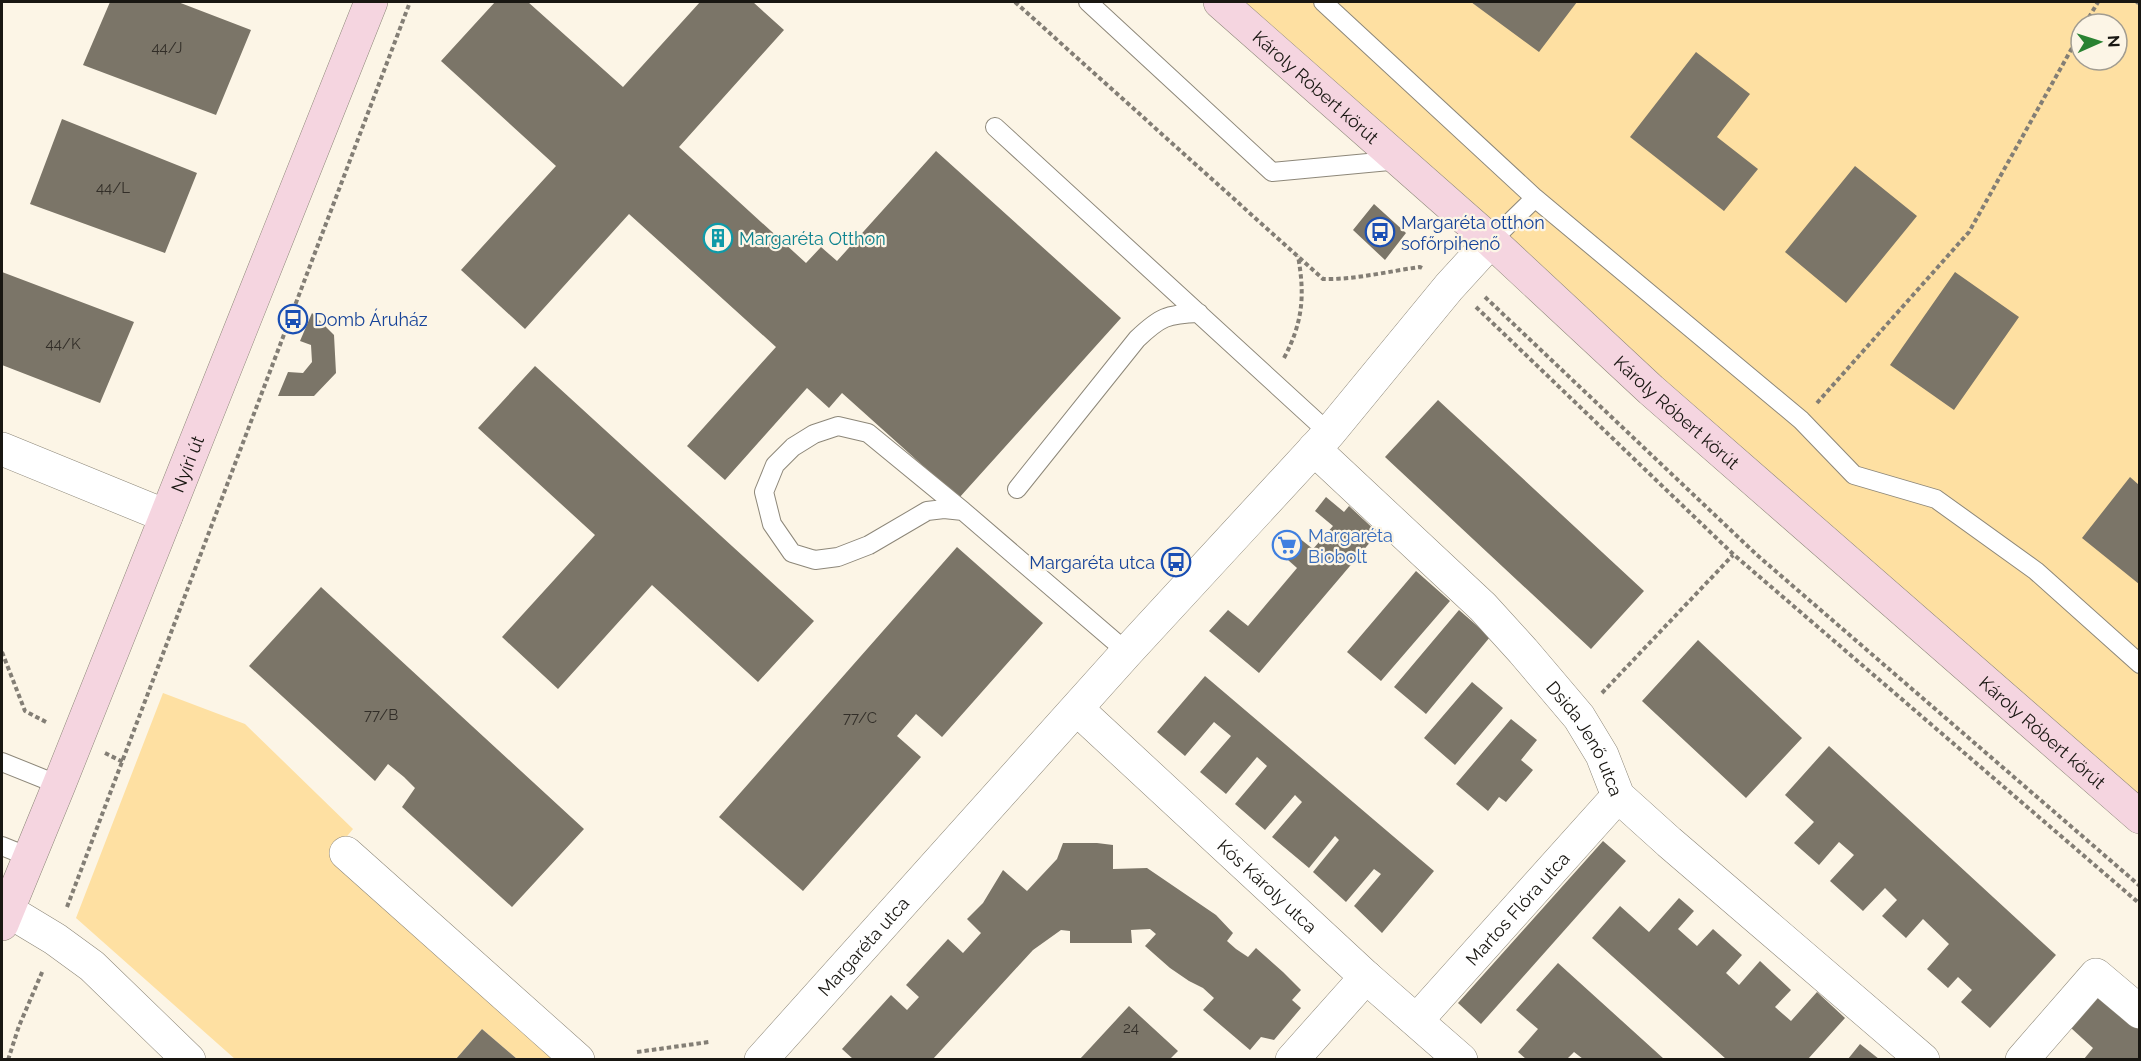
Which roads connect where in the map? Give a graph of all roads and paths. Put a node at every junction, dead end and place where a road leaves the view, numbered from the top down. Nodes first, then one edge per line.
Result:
1 (371, 2) edge
2 (410, 2) edge
3 (1015, 2) edge
4 (1088, 2) edge
5 (1220, 2) edge
6 (1323, 2) edge
7 (2069, 53) edge
8 (995, 127) dead end
9 (1400, 160) junction
10 (1535, 198) junction
11 (1491, 241) junction
12 (1298, 256) junction
13 (1449, 287) junction
14 (1478, 308) dead end
15 (1199, 313) junction
16 (1272, 380) junction
17 (1801, 420) junction
18 (1322, 441) junction
19 (2, 449) edge
20 (1017, 489) dead end
21 (963, 512) junction
22 (166, 516) junction
23 (1733, 554) junction
24 (1127, 652) junction
25 (2139, 664) edge
26 (1077, 709) junction
27 (1579, 717) junction
28 (2, 762) edge
29 (59, 785) junction
30 (1618, 796) junction
31 (2139, 816) edge
32 (15, 852) edge
33 (346, 853) dead end
34 (2139, 886) edge
35 (2139, 904) edge
36 (4, 917) edge
37 (55, 939) junction
38 (1366, 977) junction
39 (2139, 1012) edge
40 (1417, 1020) junction
41 (709, 1042) dead end
42 (637, 1052) dead end
43 (8, 1059) edge
44 (189, 1059) edge
45 (578, 1059) edge
46 (761, 1059) edge
47 (1292, 1059) edge
48 (1461, 1059) edge
49 (1923, 1059) edge
50 (2022, 1059) edge

1 - 22 street, Nyíri út
2 - 37 path
3 - 12 path
4 - 9 lane
5 - 9 street, Károly Róbert körút
6 - 10 lane
7 - 17 path
8 - 15 lane
9 - 11 street, Károly Róbert körút
10 - 11 lane
10 - 17 lane
11 - 13 street, Margaréta utca
11 - 31 street, Károly Róbert körút
12 - 13 path
12 - 16 path
13 - 18 street, Margaréta utca
13 - 34 path
14 - 23 path
15 - 16 lane
15 - 20 lane
16 - 18 lane
17 - 25 lane
18 - 24 street, Margaréta utca
18 - 27 street, Dsida Jenő utca
19 - 22 street
21 - 21 lane
21 - 24 lane
22 - 29 street, Nyíri út
23 - 27 path
23 - 35 path
24 - 26 street, Margaréta utca
26 - 38 street, Kós Károly utca
26 - 46 street, Margaréta utca
27 - 30 street, Dsida Jenő utca
28 - 29 lane
29 - 32 street, Nyíri út
30 - 40 street, Martos Flóra utca
30 - 49 street, Dsida Jenő utca
32 - 36 street, Nyíri út
33 - 45 street
36 - 37 street
37 - 43 path
37 - 44 street
38 - 40 street, Kós Károly utca
38 - 47 street
39 - 50 street
40 - 48 street, Kós Károly utca
41 - 42 path

